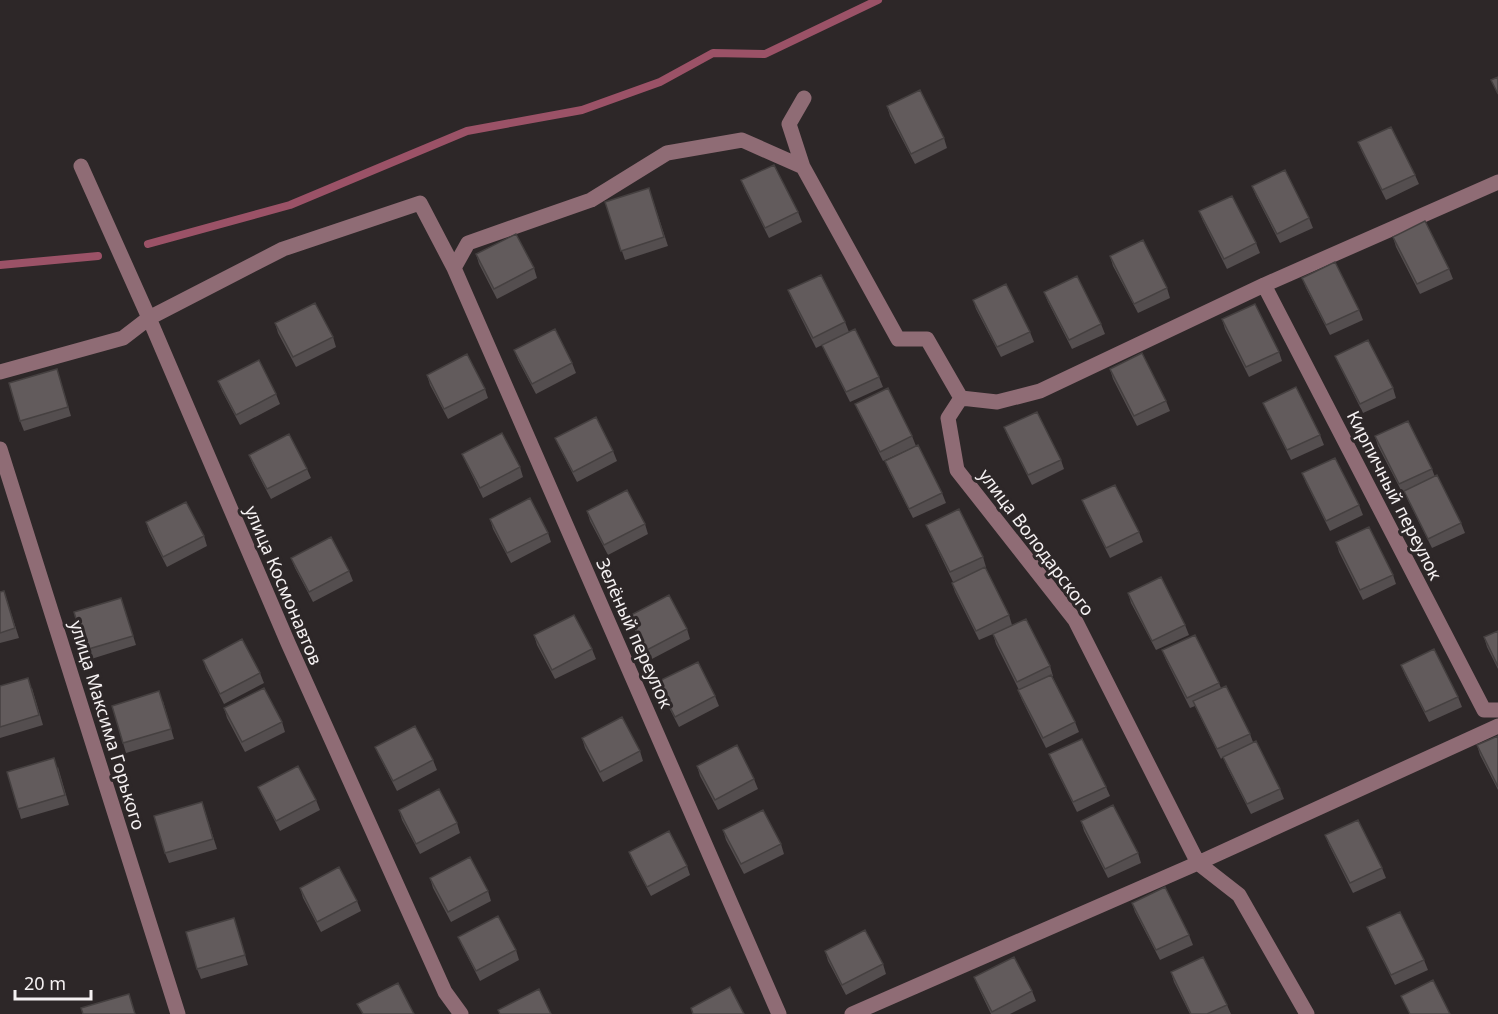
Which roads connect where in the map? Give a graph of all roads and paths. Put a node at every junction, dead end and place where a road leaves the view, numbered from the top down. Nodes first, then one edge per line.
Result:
1 (804, 98) dead end
2 (81, 166) dead end
3 (803, 168) junction
4 (1498, 182) edge
5 (454, 268) junction
6 (1264, 285) junction
7 (149, 318) junction
8 (0, 372) edge
9 (961, 398) junction
10 (0, 449) edge
11 (1498, 710) edge
12 (1498, 726) edge
13 (1198, 862) junction
14 (178, 1014) edge
15 (462, 1014) edge
16 (779, 1014) edge
17 (852, 1014) edge
18 (1307, 1014) edge

1 - 3 street
2 - 7 street, улица Космонавтов
3 - 5 street
3 - 9 street
4 - 6 street
5 - 7 street, Зелёный переулок
5 - 16 street, Зелёный переулок
6 - 9 street
6 - 11 street, Кирпичный переулок
7 - 8 street
7 - 15 street, улица Космонавтов
9 - 13 street, улица Володарского
10 - 14 street, улица Максима Горького
12 - 13 street
13 - 17 street
13 - 18 street, улица Володарского

